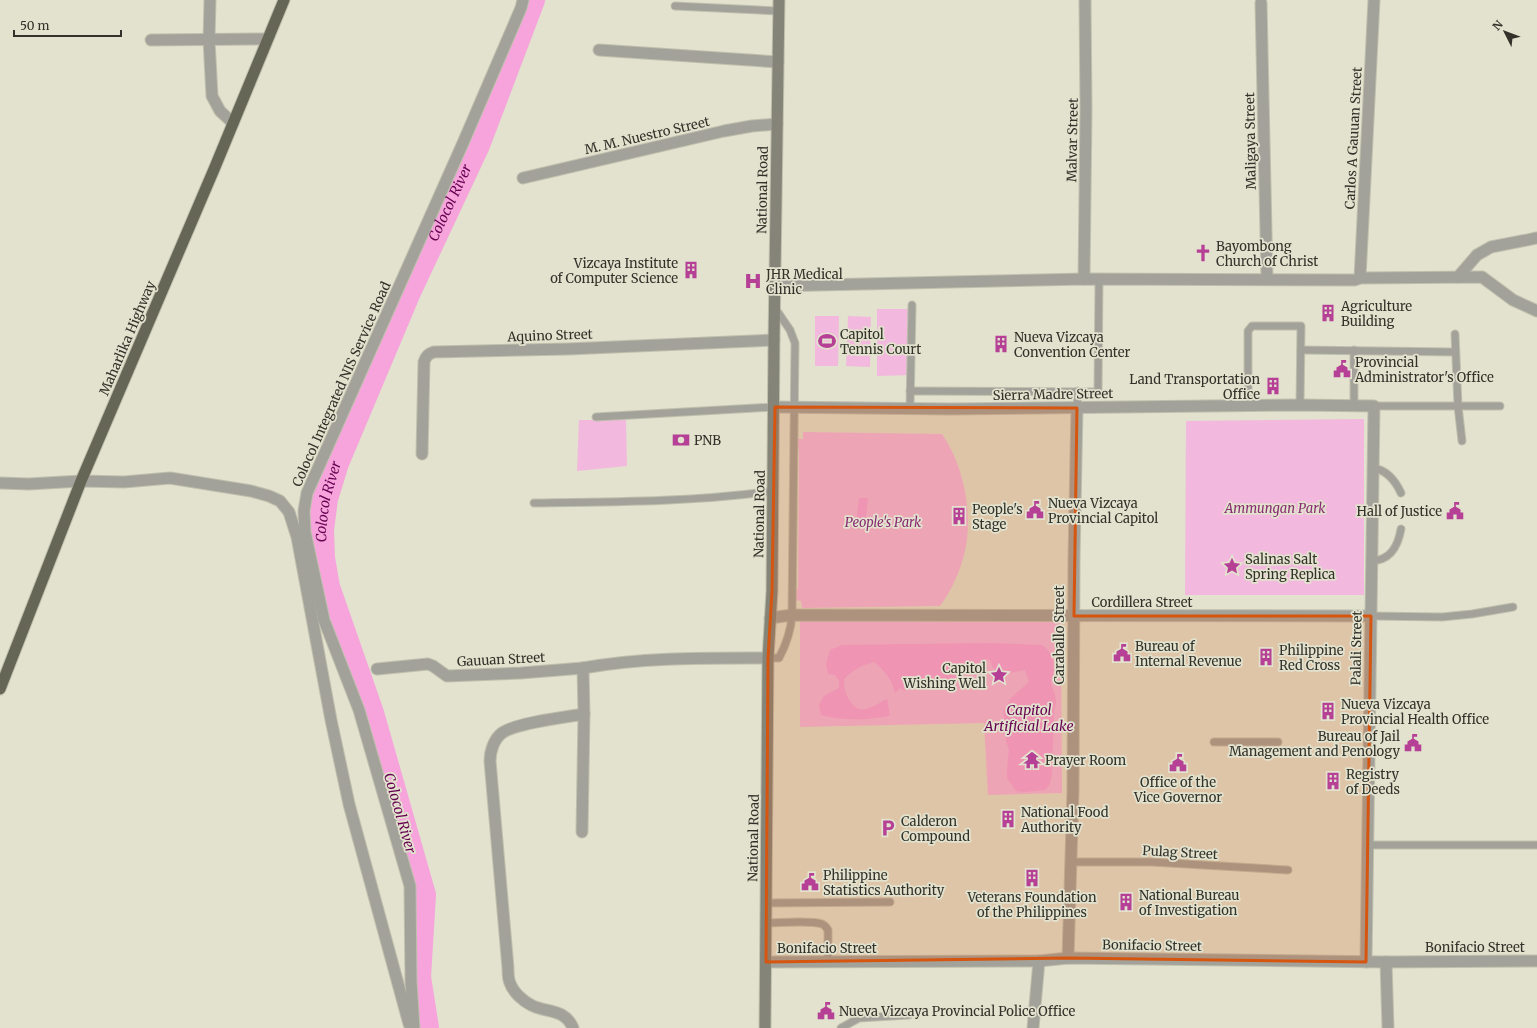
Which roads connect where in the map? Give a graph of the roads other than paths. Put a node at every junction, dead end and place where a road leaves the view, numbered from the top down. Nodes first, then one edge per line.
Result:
1 (210, 0) edge
2 (284, 0) edge
3 (523, 0) edge
4 (1085, 0) edge
5 (1374, 0) edge
6 (1261, 3) dead end
7 (675, 6) dead end
8 (779, 6) edge
9 (267, 39) junction
10 (151, 40) dead end
11 (209, 40) junction
12 (599, 50) dead end
13 (778, 62) junction
14 (232, 123) junction
15 (777, 124) junction
16 (523, 178) dead end
17 (1537, 238) edge
18 (1458, 277) junction
19 (1360, 278) junction
20 (1084, 279) junction
21 (1099, 279) junction
22 (1267, 279) junction
23 (775, 286) junction
24 (912, 305) dead end
25 (775, 308) junction
26 (1537, 311) edge
27 (1455, 334) dead end
28 (774, 340) junction
29 (1301, 350) junction
30 (1354, 350) junction
31 (1455, 352) junction
32 (910, 391) junction
33 (1078, 391) junction
34 (1300, 405) junction
35 (1354, 405) junction
36 (1248, 406) junction
37 (1374, 406) junction
38 (1458, 406) junction
39 (1500, 406) dead end
40 (775, 407) junction
41 (794, 407) junction
42 (910, 408) junction
43 (1077, 408) junction
44 (596, 417) dead end
45 (1462, 441) dead end
46 (422, 454) dead end
47 (1373, 468) junction
48 (81, 481) junction
49 (0, 483) edge
50 (774, 491) junction
51 (1401, 493) dead end
52 (534, 502) dead end
53 (1401, 529) dead end
54 (1372, 561) junction
55 (1512, 607) dead end
56 (792, 615) junction
57 (1074, 616) junction
58 (1371, 616) junction
59 (770, 618) junction
60 (768, 658) junction
61 (583, 668) junction
62 (377, 669) dead end
63 (1, 683) edge
64 (584, 714) junction
65 (1214, 742) dead end
66 (1278, 742) dead end
67 (582, 832) dead end
68 (1367, 845) junction
69 (1537, 845) edge
70 (1072, 862) junction
71 (1288, 870) dead end
72 (890, 902) dead end
73 (767, 903) junction
74 (766, 923) junction
75 (1068, 958) junction
76 (1039, 961) junction
77 (1537, 961) edge
78 (766, 962) junction
79 (828, 962) junction
80 (1366, 962) junction
81 (1386, 962) junction
82 (909, 1015) dead end
83 (410, 1028) edge
84 (414, 1028) edge
85 (573, 1028) edge
86 (765, 1028) edge
87 (841, 1028) edge
88 (1033, 1028) edge
89 (1388, 1028) edge

1 - 11 street
2 - 9 highway, Maharlika Highway
3 - 84 street, Colocol Integrated NIS Service Road
4 - 20 street, Malvar Street
5 - 19 street, Carlos A Gauuan Street
6 - 22 street, Maligaya Street
7 - 8 lane
8 - 13 main road, National Road
9 - 11 street
9 - 14 highway, Maharlika Highway
10 - 11 street
11 - 14 street
12 - 13 street
13 - 15 main road, National Road
14 - 48 highway, Maharlika Highway
15 - 16 street, M. M. Nuestro Street
15 - 23 main road, National Road
17 - 18 street
18 - 19 street
18 - 26 street
19 - 22 street
20 - 21 street
20 - 23 street
21 - 22 street
21 - 33 lane
23 - 25 main road, National Road
24 - 32 lane
25 - 28 main road, National Road
25 - 41 lane
27 - 31 lane
28 - 40 main road, National Road
28 - 46 street, Aquino Street
29 - 30 lane
29 - 34 lane
29 - 36 lane
30 - 31 lane
30 - 35 lane
31 - 38 lane
32 - 33 lane
32 - 42 lane
33 - 43 lane
34 - 35 street, Sierra Madre Street
34 - 36 street, Sierra Madre Street
35 - 37 street, Sierra Madre Street
36 - 43 street, Sierra Madre Street
37 - 38 lane, Sierra Madre Street
37 - 47 street, Palali Street
38 - 39 lane, Sierra Madre Street
38 - 45 lane
40 - 41 street, Sierra Madre Street
40 - 44 lane
40 - 50 main road, National Road
41 - 42 street, Sierra Madre Street
41 - 56 lane
42 - 43 street, Sierra Madre Street
43 - 57 street, Caraballo Street
47 - 51 lane
47 - 54 street, Palali Street
48 - 49 street
48 - 63 highway, Maharlika Highway
48 - 83 street
50 - 52 lane
50 - 59 main road, National Road
53 - 54 lane
54 - 58 street, Palali Street
55 - 58 lane, Cordillera Street
56 - 57 street, Cordillera Street
56 - 59 street, Cordillera Street
56 - 60 lane
57 - 58 street, Cordillera Street
57 - 70 street, Caraballo Street
58 - 68 street, Palali Street
59 - 60 main road, National Road
60 - 61 street, Gauuan Street
60 - 73 main road, National Road
61 - 62 street, Gauuan Street
61 - 64 street
64 - 67 street
64 - 85 street
65 - 66 lane
68 - 69 lane
68 - 80 street, Palali Street
70 - 71 lane, Pulag Street
70 - 75 street, Caraballo Street
72 - 73 lane
73 - 74 main road, National Road
74 - 78 main road, National Road
74 - 79 lane
75 - 76 street, Bonifacio Street
75 - 80 street, Bonifacio Street
76 - 79 street, Bonifacio Street
76 - 88 street
77 - 81 street, Bonifacio Street
78 - 79 street, Bonifacio Street
78 - 86 main road, National Road
80 - 81 street, Bonifacio Street
81 - 89 street
82 - 87 lane

